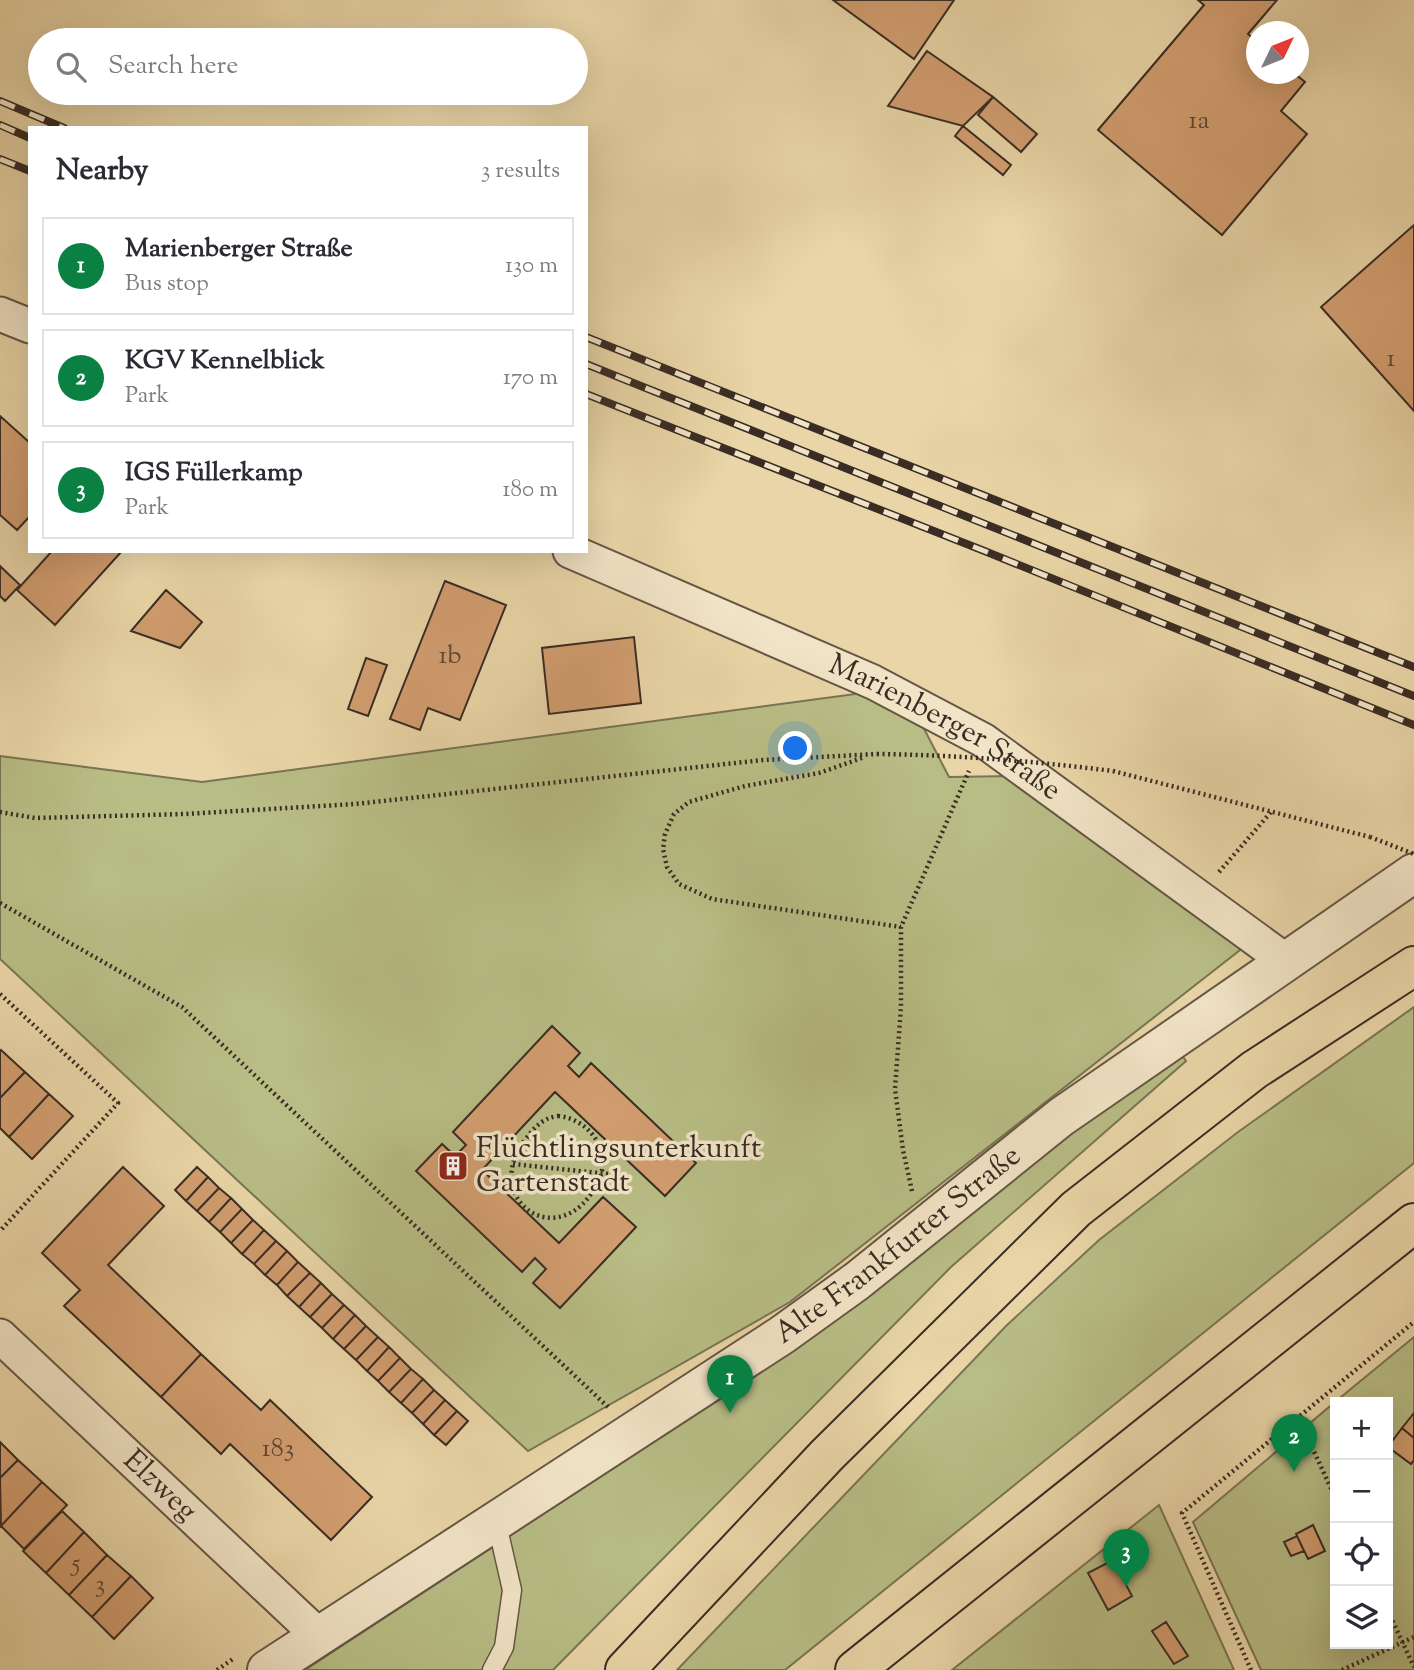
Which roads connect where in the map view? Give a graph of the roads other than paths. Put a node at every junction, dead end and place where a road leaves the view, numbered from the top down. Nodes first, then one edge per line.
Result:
1 (0, 314) edge
2 (28, 325) edge
3 (575, 553) edge
4 (1414, 873) edge
5 (1286, 961) junction
6 (1414, 966) edge
7 (1414, 1223) edge
8 (0, 1336) edge
9 (496, 1520) junction
10 (319, 1636) junction
11 (267, 1670) edge
12 (492, 1670) edge
13 (625, 1670) edge
14 (855, 1670) edge

1 - 2 street
3 - 5 street, Marienberger Straße
4 - 5 street, Alte Frankfurter Straße
5 - 9 street, Alte Frankfurter Straße
6 - 13 highway
7 - 14 highway
8 - 10 street, Elzweg
9 - 10 street, Alte Frankfurter Straße
9 - 12 lane
10 - 11 street, Alte Frankfurter Straße

